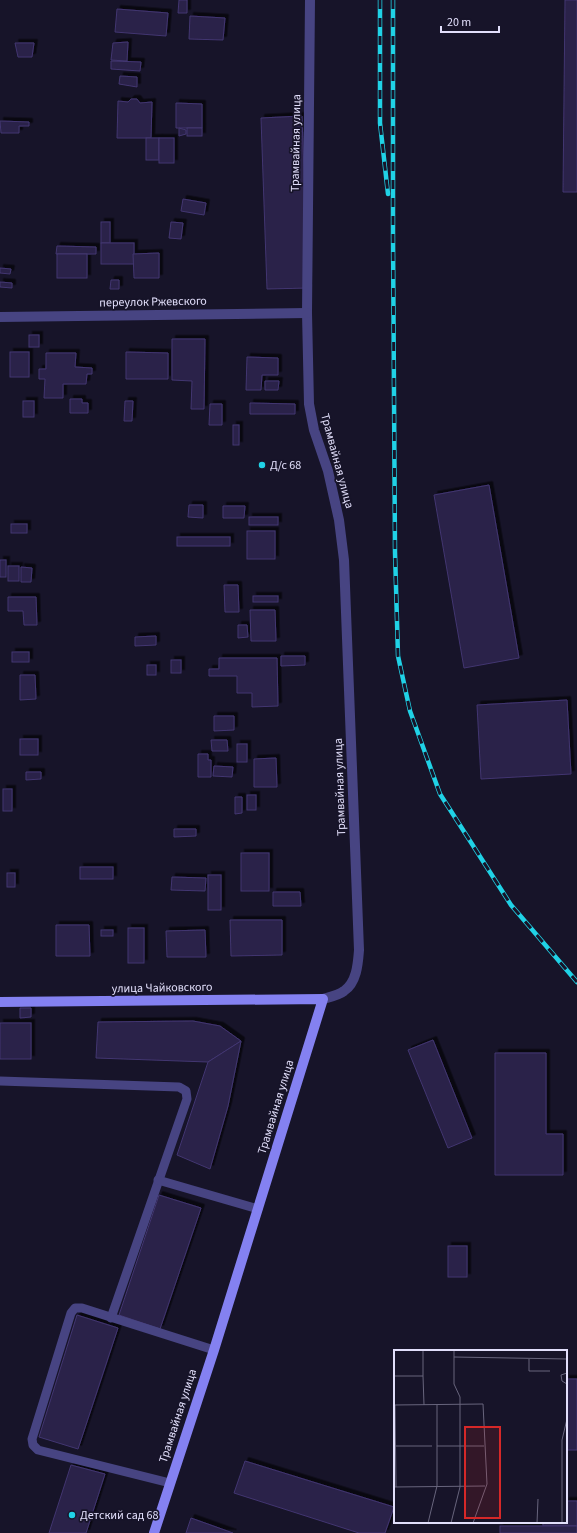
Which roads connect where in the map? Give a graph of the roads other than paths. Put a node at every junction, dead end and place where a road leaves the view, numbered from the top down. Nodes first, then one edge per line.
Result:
1 (310, 0) edge
2 (307, 313) junction
3 (0, 317) edge
4 (324, 1000) junction
5 (0, 1002) edge
6 (0, 1081) edge
7 (158, 1180) junction
8 (258, 1209) junction
9 (111, 1318) junction
10 (214, 1350) junction
11 (170, 1483) junction
12 (154, 1533) edge

1 - 2 street, Трамвайная улица
2 - 3 street, переулок Ржевского
2 - 4 street, Трамвайная улица
4 - 5 street, улица Чайковского
4 - 8 street, Трамвайная улица
6 - 7 lane
7 - 8 lane
7 - 9 lane
8 - 10 street, Трамвайная улица
9 - 10 lane
9 - 11 lane
10 - 11 street, Трамвайная улица
11 - 12 street, Трамвайная улица

